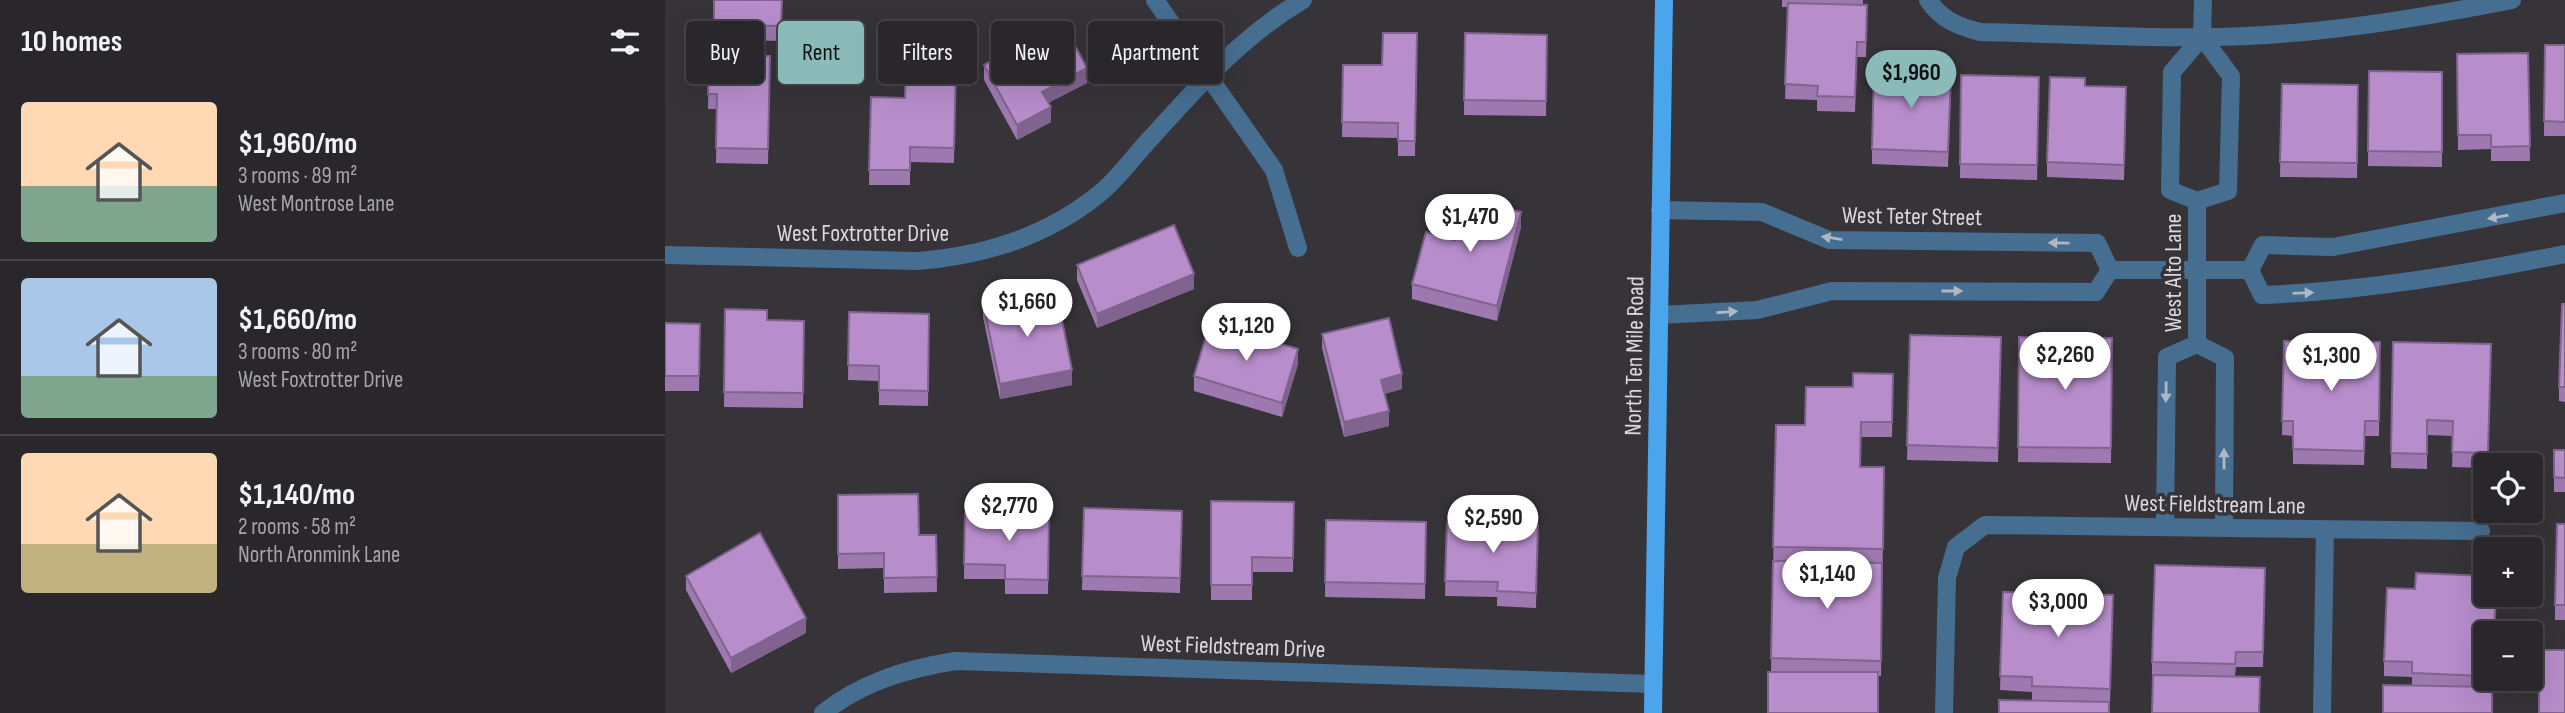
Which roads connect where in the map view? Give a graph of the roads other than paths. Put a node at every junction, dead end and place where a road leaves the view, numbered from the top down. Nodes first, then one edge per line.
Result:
1 (1155, 0) edge
2 (1303, 0) edge
3 (1664, 0) edge
4 (2203, 0) edge
5 (2512, 0) edge
6 (1933, 7) edge
7 (1171, 21) edge
8 (2202, 37) junction
9 (1223, 62) edge
10 (1201, 84) edge
11 (1217, 84) edge
12 (2197, 201) junction
13 (2565, 203) edge
14 (1660, 210) junction
15 (1298, 248) dead end
16 (2565, 254) edge
17 (665, 255) edge
18 (2110, 270) junction
19 (2250, 270) junction
20 (2197, 271) junction
21 (1659, 315) junction
22 (2197, 344) junction
23 (2165, 527) junction
24 (2224, 527) junction
25 (2325, 530) junction
26 (2481, 531) dead end
27 (1653, 684) junction
28 (823, 713) edge
29 (1653, 713) edge
30 (1944, 713) edge
31 (2322, 713) edge

1 - 7 street
2 - 9 street, West Foxtrotter Drive
3 - 14 main road, North Ten Mile Road
4 - 8 street
5 - 8 street
6 - 8 street
8 - 12 street, West Alto Lane
8 - 12 street, West Alto Lane
10 - 17 street, West Foxtrotter Drive
11 - 15 street
12 - 20 street, West Alto Lane
13 -> 19 street
18 -> 14 street, West Teter Street
14 - 21 main road, North Ten Mile Road
19 -> 16 street
18 - 20 street
21 -> 18 street
19 - 20 street
20 - 22 street, West Alto Lane
21 - 27 main road, North Ten Mile Road
22 -> 23 street, West Alto Lane
24 -> 22 street, West Alto Lane
23 - 24 street, West Fieldstream Lane
23 - 30 street, West Fieldstream Lane
24 - 25 street, West Fieldstream Lane
25 - 26 street, West Fieldstream Lane
25 - 31 street
27 - 28 street, West Fieldstream Drive
27 - 29 main road, North Ten Mile Road

